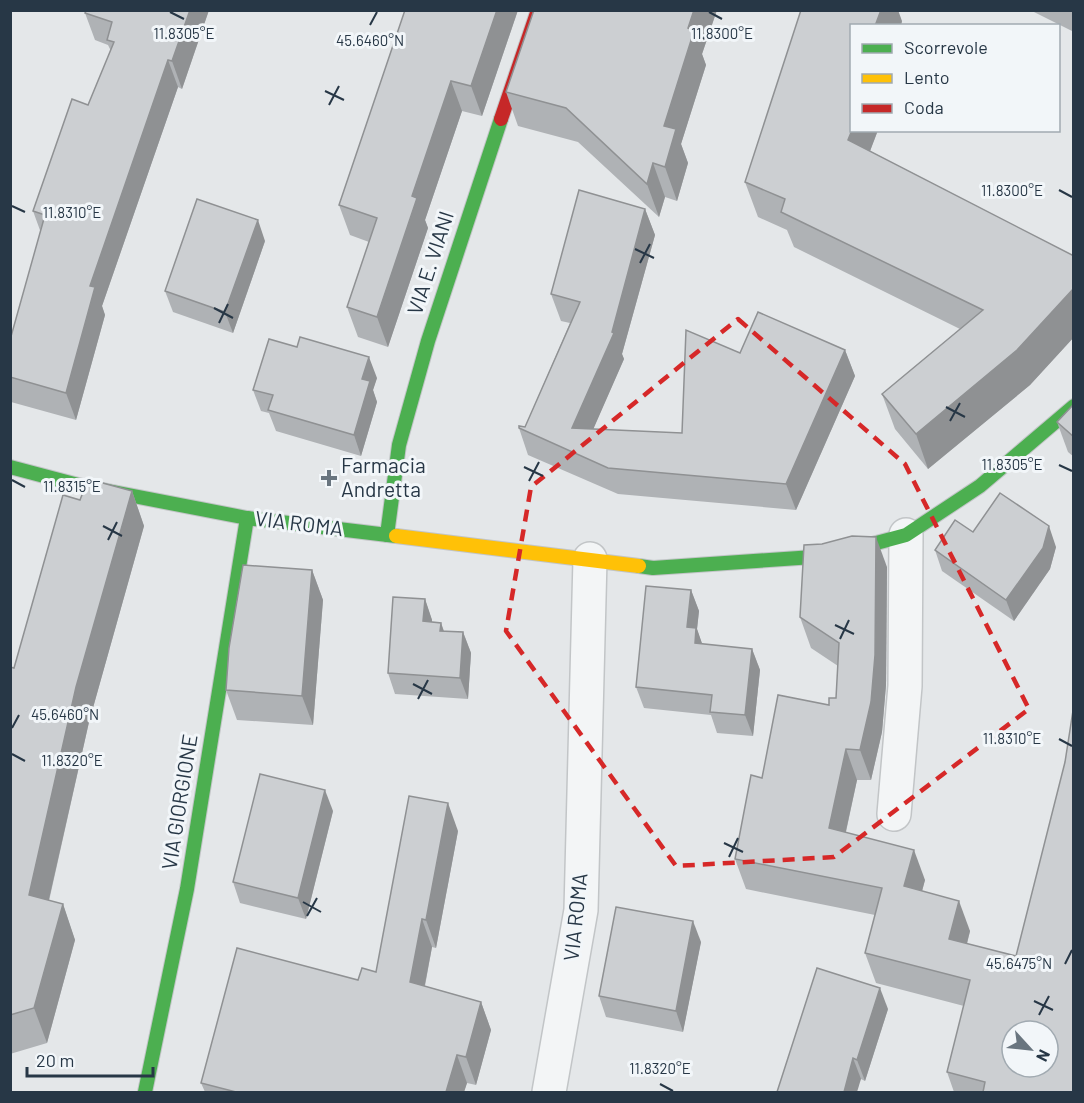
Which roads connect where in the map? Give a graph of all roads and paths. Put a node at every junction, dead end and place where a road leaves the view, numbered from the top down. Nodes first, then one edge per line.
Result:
1 (538, 10) edge
2 (1074, 406) edge
3 (10, 467) edge
4 (248, 518) junction
5 (387, 535) junction
6 (906, 535) junction
7 (590, 559) junction
8 (894, 814) dead end
9 (145, 1092) edge
10 (549, 1092) edge

1 - 5 main road, VIA E. VIANI
2 - 6 main road, VIA ROMA
3 - 4 main road, VIA ROMA
4 - 5 main road, VIA ROMA
4 - 9 main road, VIA GIORGIONE
5 - 7 main road, VIA ROMA
6 - 7 main road, VIA ROMA
6 - 8 street
7 - 10 street, VIA ROMA

